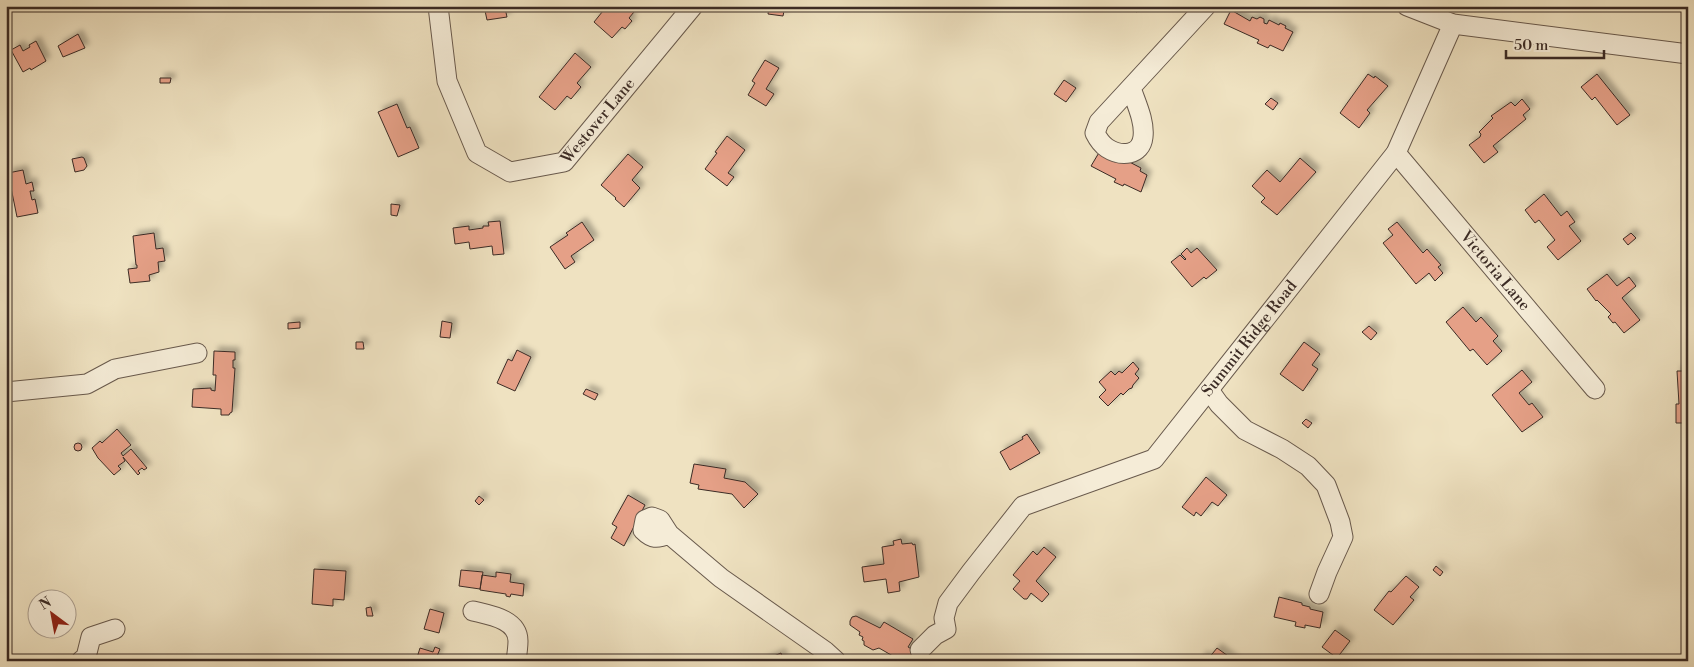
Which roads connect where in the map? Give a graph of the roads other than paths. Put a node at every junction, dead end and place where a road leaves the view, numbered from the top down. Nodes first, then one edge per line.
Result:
1 (438, 6) edge
2 (693, 6) edge
3 (1206, 6) edge
4 (1407, 6) edge
5 (1453, 24) junction
6 (1688, 54) edge
7 (1130, 88) dead end
8 (1396, 152) junction
9 (197, 353) dead end
10 (1596, 389) dead end
11 (1209, 390) junction
12 (6, 392) edge
13 (669, 534) dead end
14 (1319, 594) dead end
15 (473, 610) dead end
16 (115, 629) dead end
17 (920, 650) dead end
18 (80, 661) edge
19 (516, 661) edge
20 (836, 661) edge

1 - 2 street, Westover Lane
3 - 7 street
4 - 5 street
5 - 6 street
5 - 8 street, Summit Ridge Road
8 - 10 street, Victoria Lane
8 - 11 street, Summit Ridge Road
9 - 12 street
11 - 14 street
11 - 17 street, Summit Ridge Road
13 - 20 street
15 - 19 street
16 - 18 street

